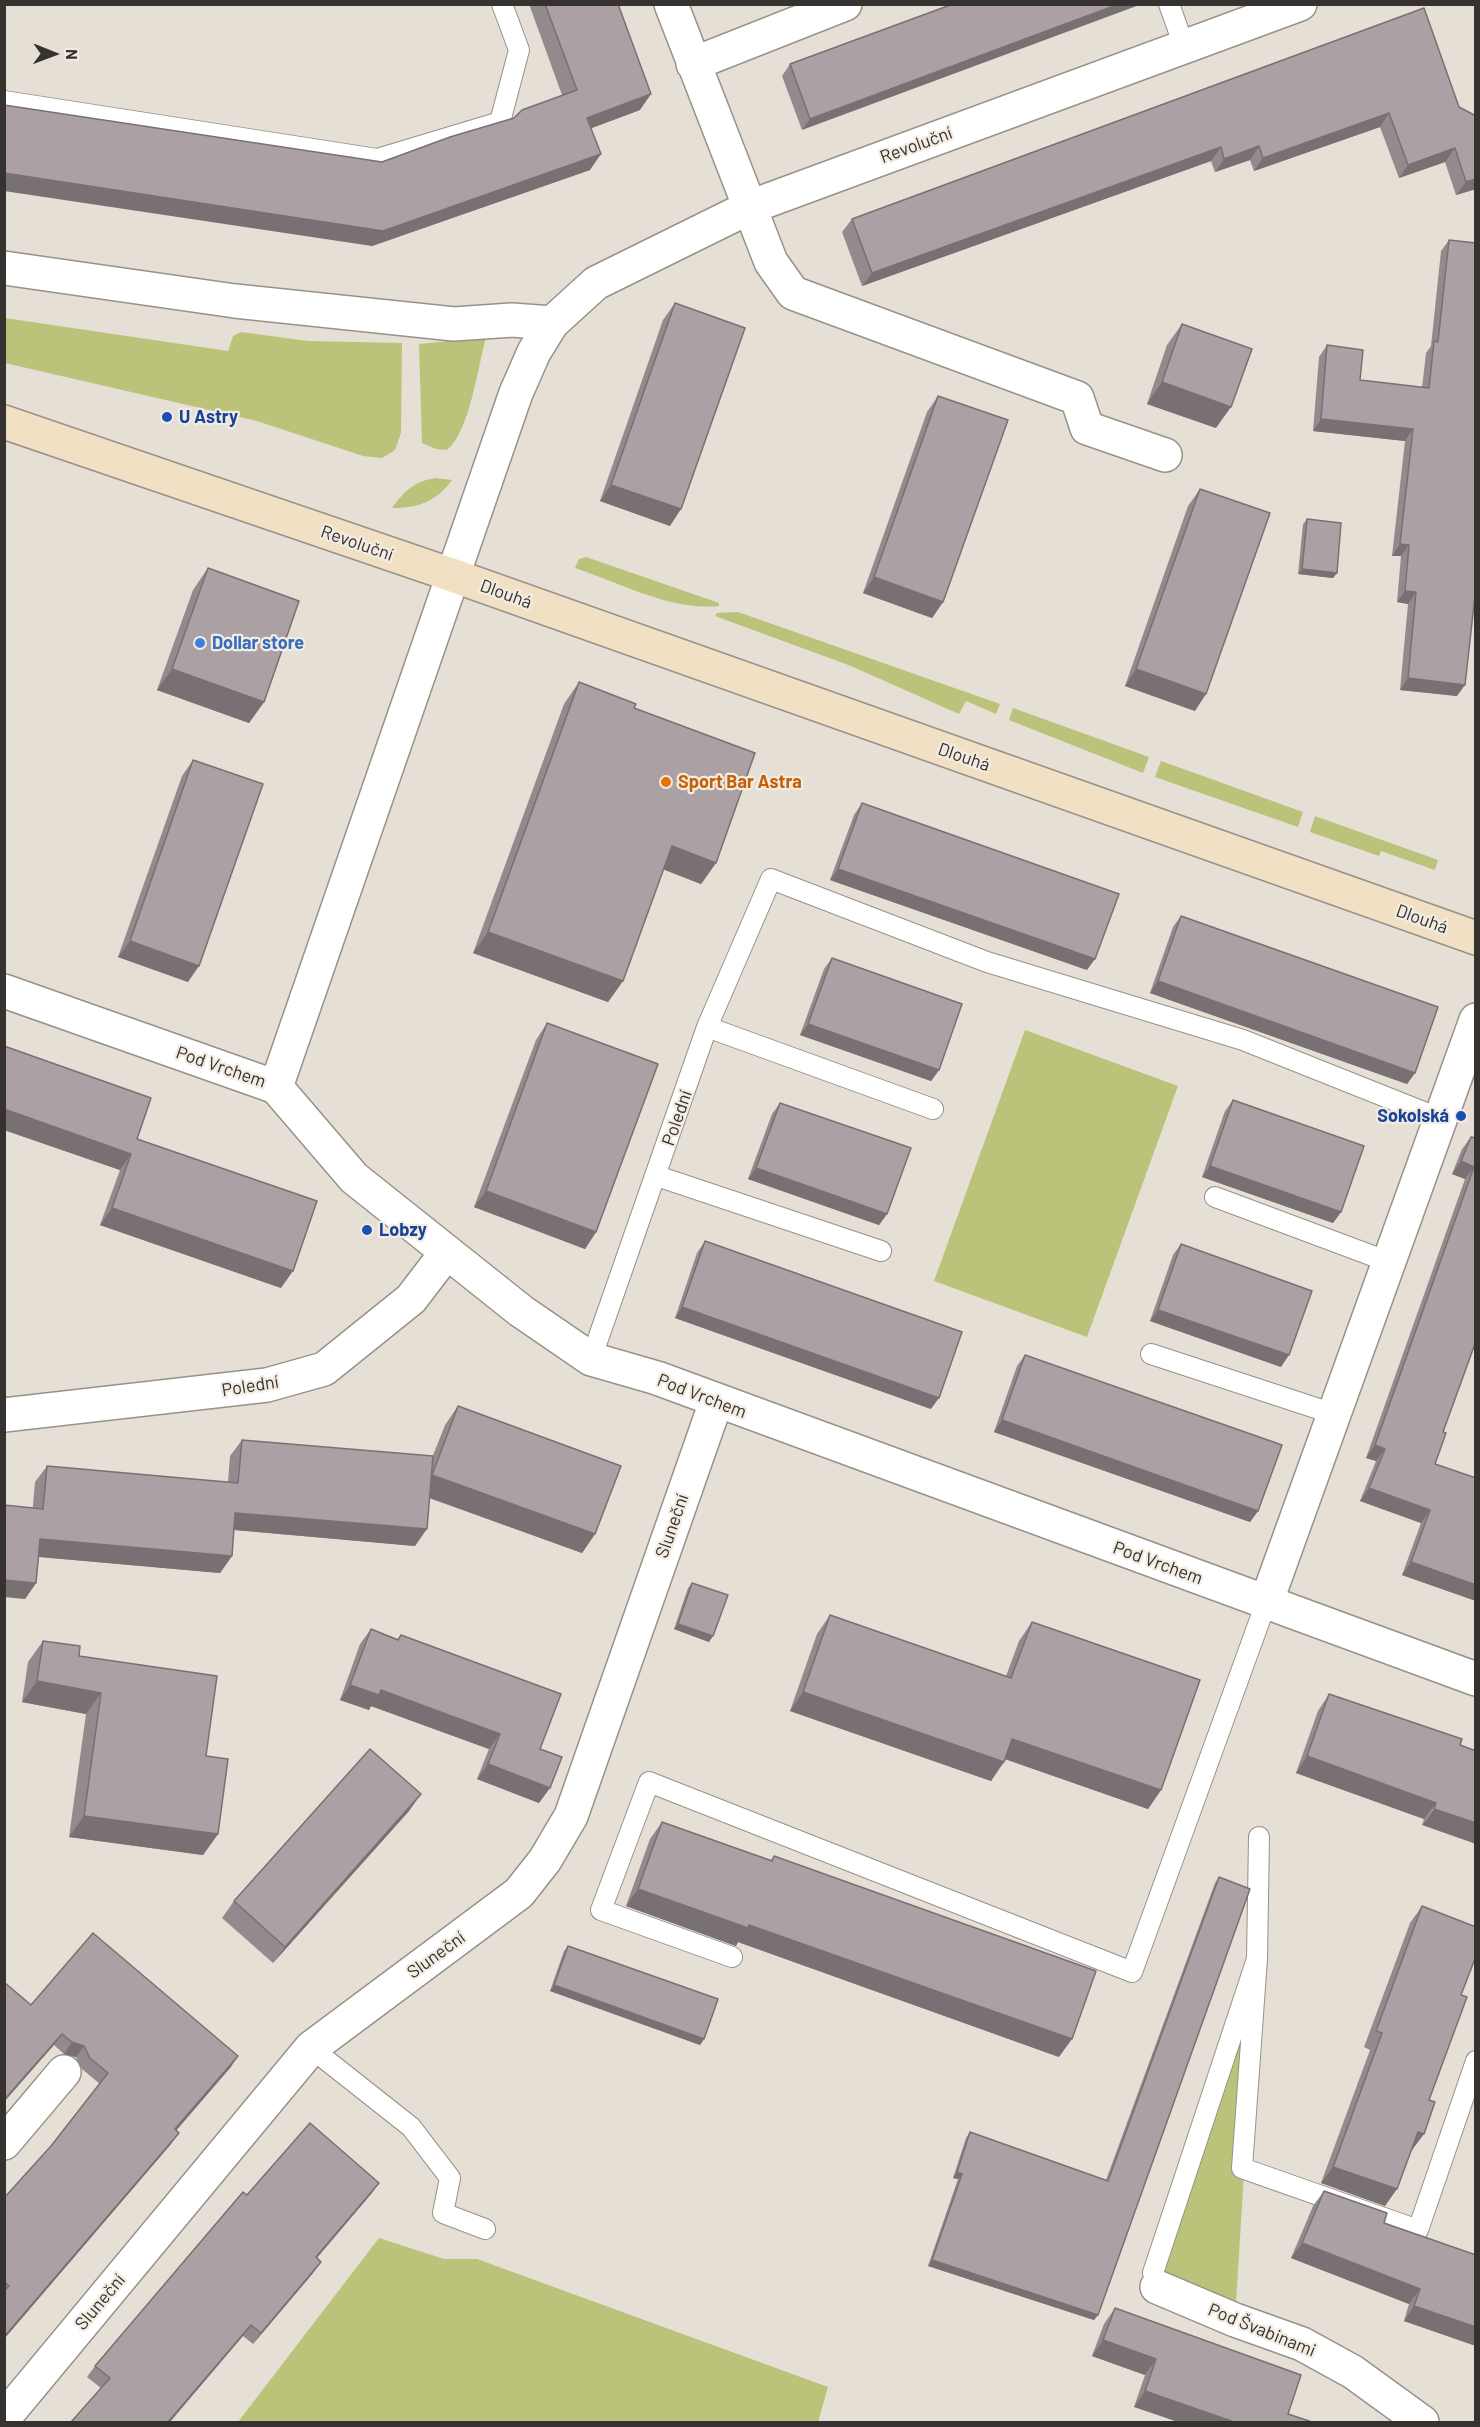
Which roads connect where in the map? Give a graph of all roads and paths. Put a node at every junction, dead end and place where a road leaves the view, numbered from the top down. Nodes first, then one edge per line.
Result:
1 (502, 4) edge
2 (671, 4) edge
3 (844, 4) edge
4 (1169, 4) edge
5 (1300, 4) edge
6 (1184, 46) junction
7 (693, 63) junction
8 (4, 101) edge
9 (750, 207) junction
10 (4, 268) edge
11 (552, 323) junction
12 (4, 422) edge
13 (1165, 455) dead end
14 (452, 575) junction
15 (1476, 938) edge
16 (4, 991) edge
17 (1476, 1020) edge
18 (707, 1027) junction
19 (276, 1087) junction
20 (933, 1109) dead end
21 (1441, 1119) junction
22 (657, 1176) junction
23 (1215, 1197) dead end
24 (881, 1251) dead end
25 (447, 1252) junction
26 (1389, 1262) junction
27 (1151, 1354) dead end
28 (591, 1359) junction
29 (716, 1402) junction
30 (1334, 1414) junction
31 (4, 1415) edge
32 (1266, 1603) junction
33 (1476, 1678) edge
34 (1260, 1837) dead end
35 (732, 1957) dead end
36 (1257, 1959) junction
37 (311, 2048) junction
38 (1476, 2061) edge
39 (64, 2072) dead end
40 (4, 2143) edge
41 (485, 2229) dead end
42 (1157, 2286) joint
43 (4, 2418) edge
44 (1422, 2422) edge

1 - 8 lane
2 - 7 street
3 - 7 street
4 - 6 lane
5 - 6 street, Revoluční
6 - 9 street, Revoluční
7 - 9 street
9 - 11 street, Revoluční
9 - 13 street
10 - 11 street
11 - 14 street, Revoluční
12 - 14 street, Revoluční
14 - 15 street, Dlouhá
14 - 19 street
16 - 19 street, Pod Vrchem
17 - 21 street
18 - 20 lane
18 - 21 lane, Polední
18 - 22 lane, Polední
19 - 25 street, Pod Vrchem
21 - 26 street
22 - 24 lane
22 - 28 lane, Polední
23 - 26 lane
25 - 28 street, Pod Vrchem
25 - 31 street, Polední
26 - 30 street
27 - 30 lane
28 - 29 street, Pod Vrchem
29 - 32 street, Pod Vrchem
29 - 37 street, Sluneční
30 - 32 street
32 - 33 street, Pod Vrchem
32 - 35 lane
34 - 36 lane
36 - 38 lane
36 - 42 lane
37 - 41 lane
37 - 43 street, Sluneční
39 - 40 street
42 - 44 street, Pod Švabinami

